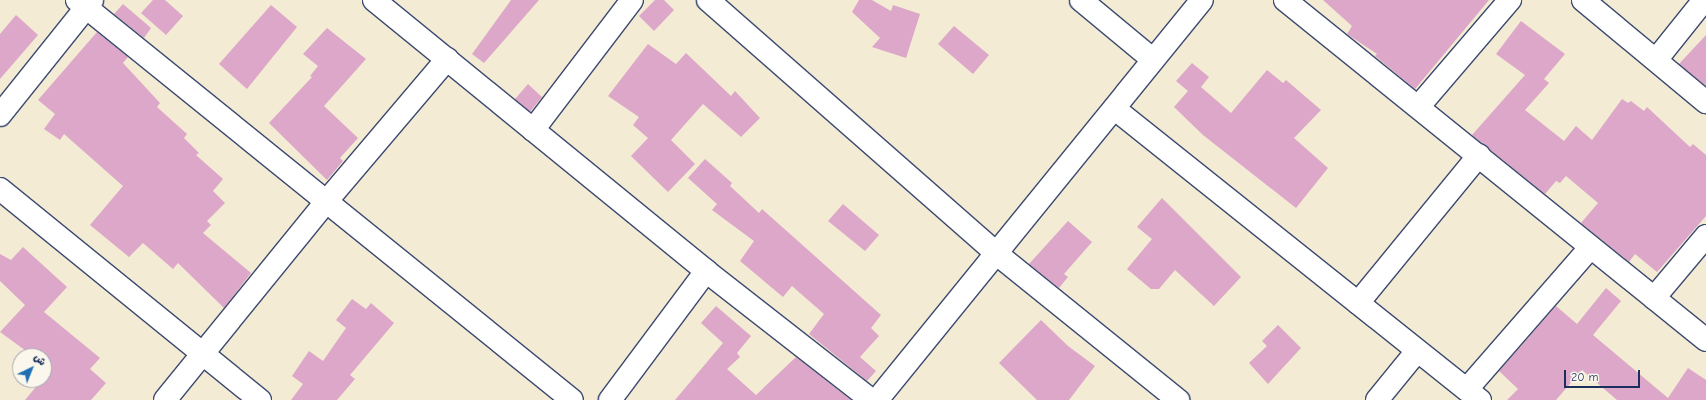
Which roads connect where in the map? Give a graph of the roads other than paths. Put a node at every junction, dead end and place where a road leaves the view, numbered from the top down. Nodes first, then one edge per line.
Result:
1 (374, 0) edge
2 (632, 0) edge
3 (708, 0) edge
4 (1081, 0) edge
5 (1202, 0) edge
6 (1286, 0) edge
7 (1510, 0) edge
8 (1582, 0) edge
9 (1704, 0) edge
10 (85, 2) edge
11 (447, 59) junction
12 (1152, 59) junction
13 (1656, 60) junction
14 (1706, 102) edge
15 (1419, 106) junction
16 (1115, 109) junction
17 (0, 115) edge
18 (533, 130) junction
19 (1479, 156) junction
20 (0, 189) edge
21 (325, 203) junction
22 (1706, 236) edge
23 (1590, 248) junction
24 (997, 254) junction
25 (706, 271) junction
26 (1654, 298) junction
27 (1358, 303) junction
28 (1706, 340) edge
29 (1417, 350) junction
30 (204, 355) junction
31 (1474, 395) edge
32 (165, 400) edge
33 (260, 400) edge
34 (572, 400) edge
35 (610, 400) edge
36 (871, 400) edge
37 (877, 400) edge
38 (1177, 400) edge
39 (1377, 400) edge

1 - 11 street
2 - 18 street
3 - 24 street
4 - 12 street
5 - 12 street
6 - 15 street
7 - 15 street
8 - 13 street
9 - 13 street
10 - 17 street
10 - 21 street
11 - 18 street
11 - 21 street
12 - 16 street
13 - 14 street
15 - 19 street
16 - 24 street
16 - 27 street
18 - 25 street
19 - 23 street
19 - 27 street
20 - 30 street
21 - 30 street
21 - 34 street
22 - 26 street
23 - 26 street
23 - 31 street
24 - 37 street
24 - 38 street
25 - 35 street
25 - 36 street
26 - 28 street
27 - 29 street
29 - 31 street
29 - 39 street
30 - 32 street
30 - 33 street

